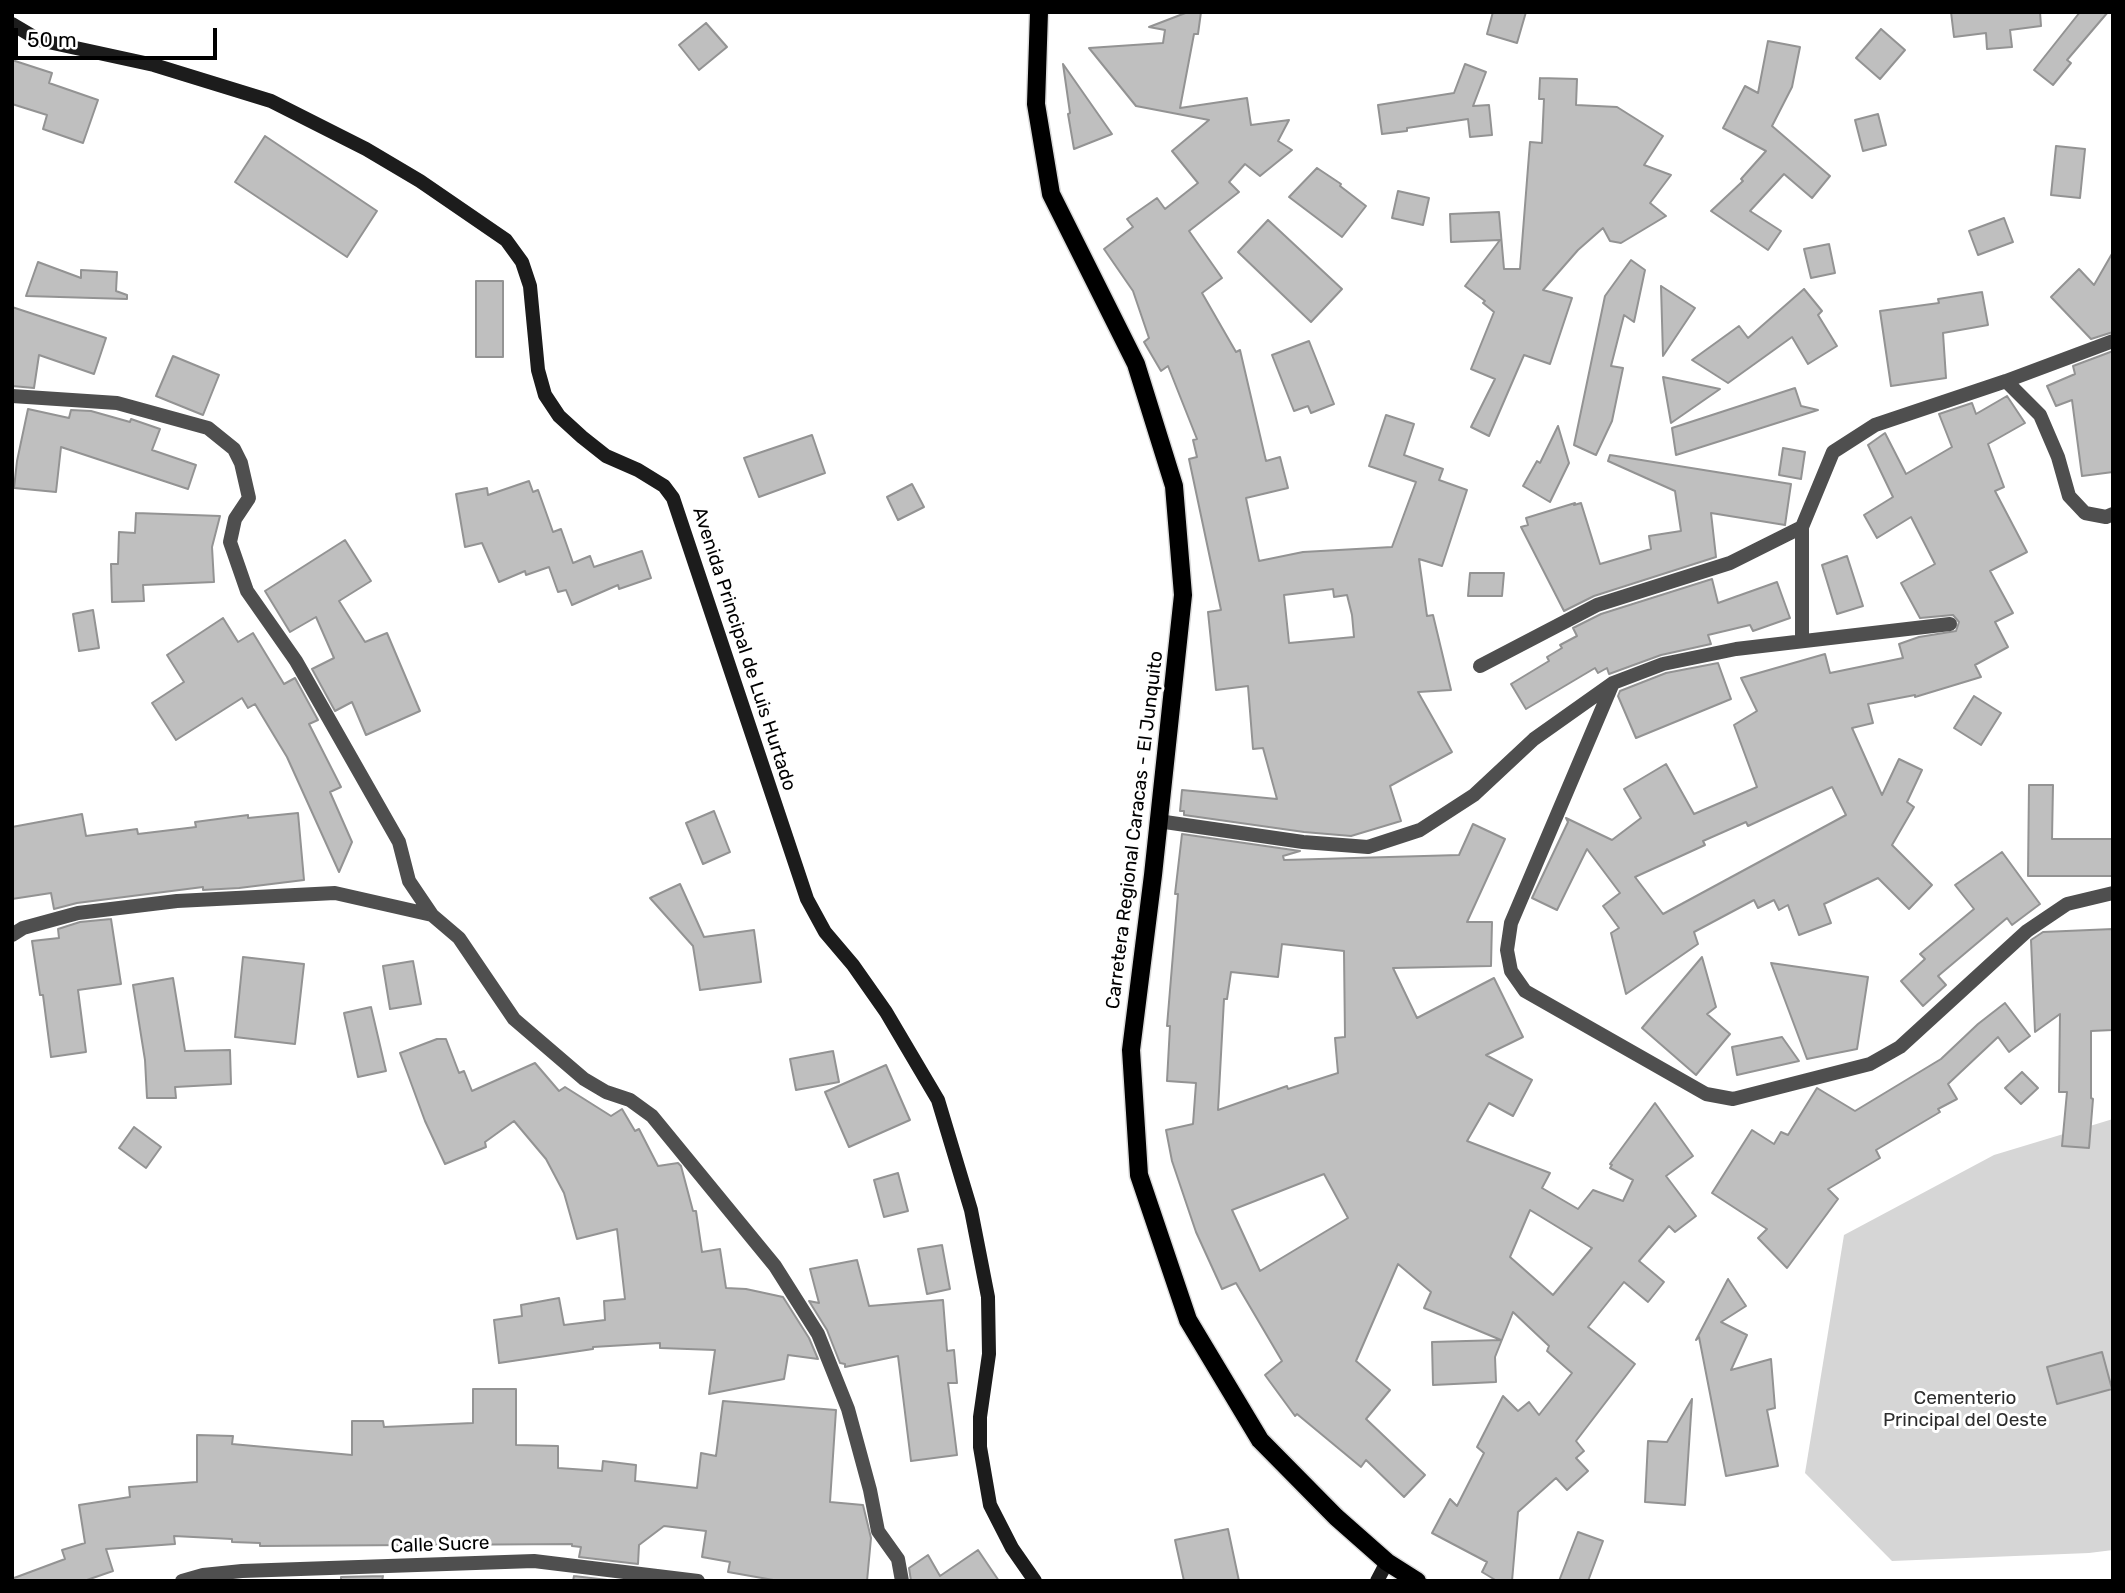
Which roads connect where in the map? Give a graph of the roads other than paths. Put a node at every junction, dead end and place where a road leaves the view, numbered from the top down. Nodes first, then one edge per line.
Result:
1 (1039, 12) edge
2 (12, 24) edge
3 (2113, 341) edge
4 (2006, 381) junction
5 (12, 396) edge
6 (2113, 514) edge
7 (1802, 527) junction
8 (1950, 624) dead end
9 (1802, 640) junction
10 (1480, 666) dead end
11 (1612, 683) junction
12 (1158, 821) junction
13 (2113, 893) edge
14 (432, 915) junction
15 (12, 935) edge
16 (1387, 1562) junction
17 (182, 1581) edge
18 (698, 1581) edge
19 (902, 1581) edge
20 (1035, 1581) edge
21 (1377, 1581) edge
22 (1417, 1581) edge

1 - 12 main road, Carretera Regional Caracas - El Junquito
2 - 20 street, Avenida Principal de Luis Hurtado
3 - 4 street
4 - 6 street
4 - 7 street
5 - 14 street
7 - 9 street
7 - 10 street
8 - 9 street
9 - 11 street
11 - 12 street
11 - 13 street
12 - 16 main road, Carretera Regional Caracas - El Junquito
14 - 15 street
14 - 19 street
16 - 21 street
16 - 22 main road, Carretera Regional Caracas - El Junquito
17 - 18 street, Calle Sucre

